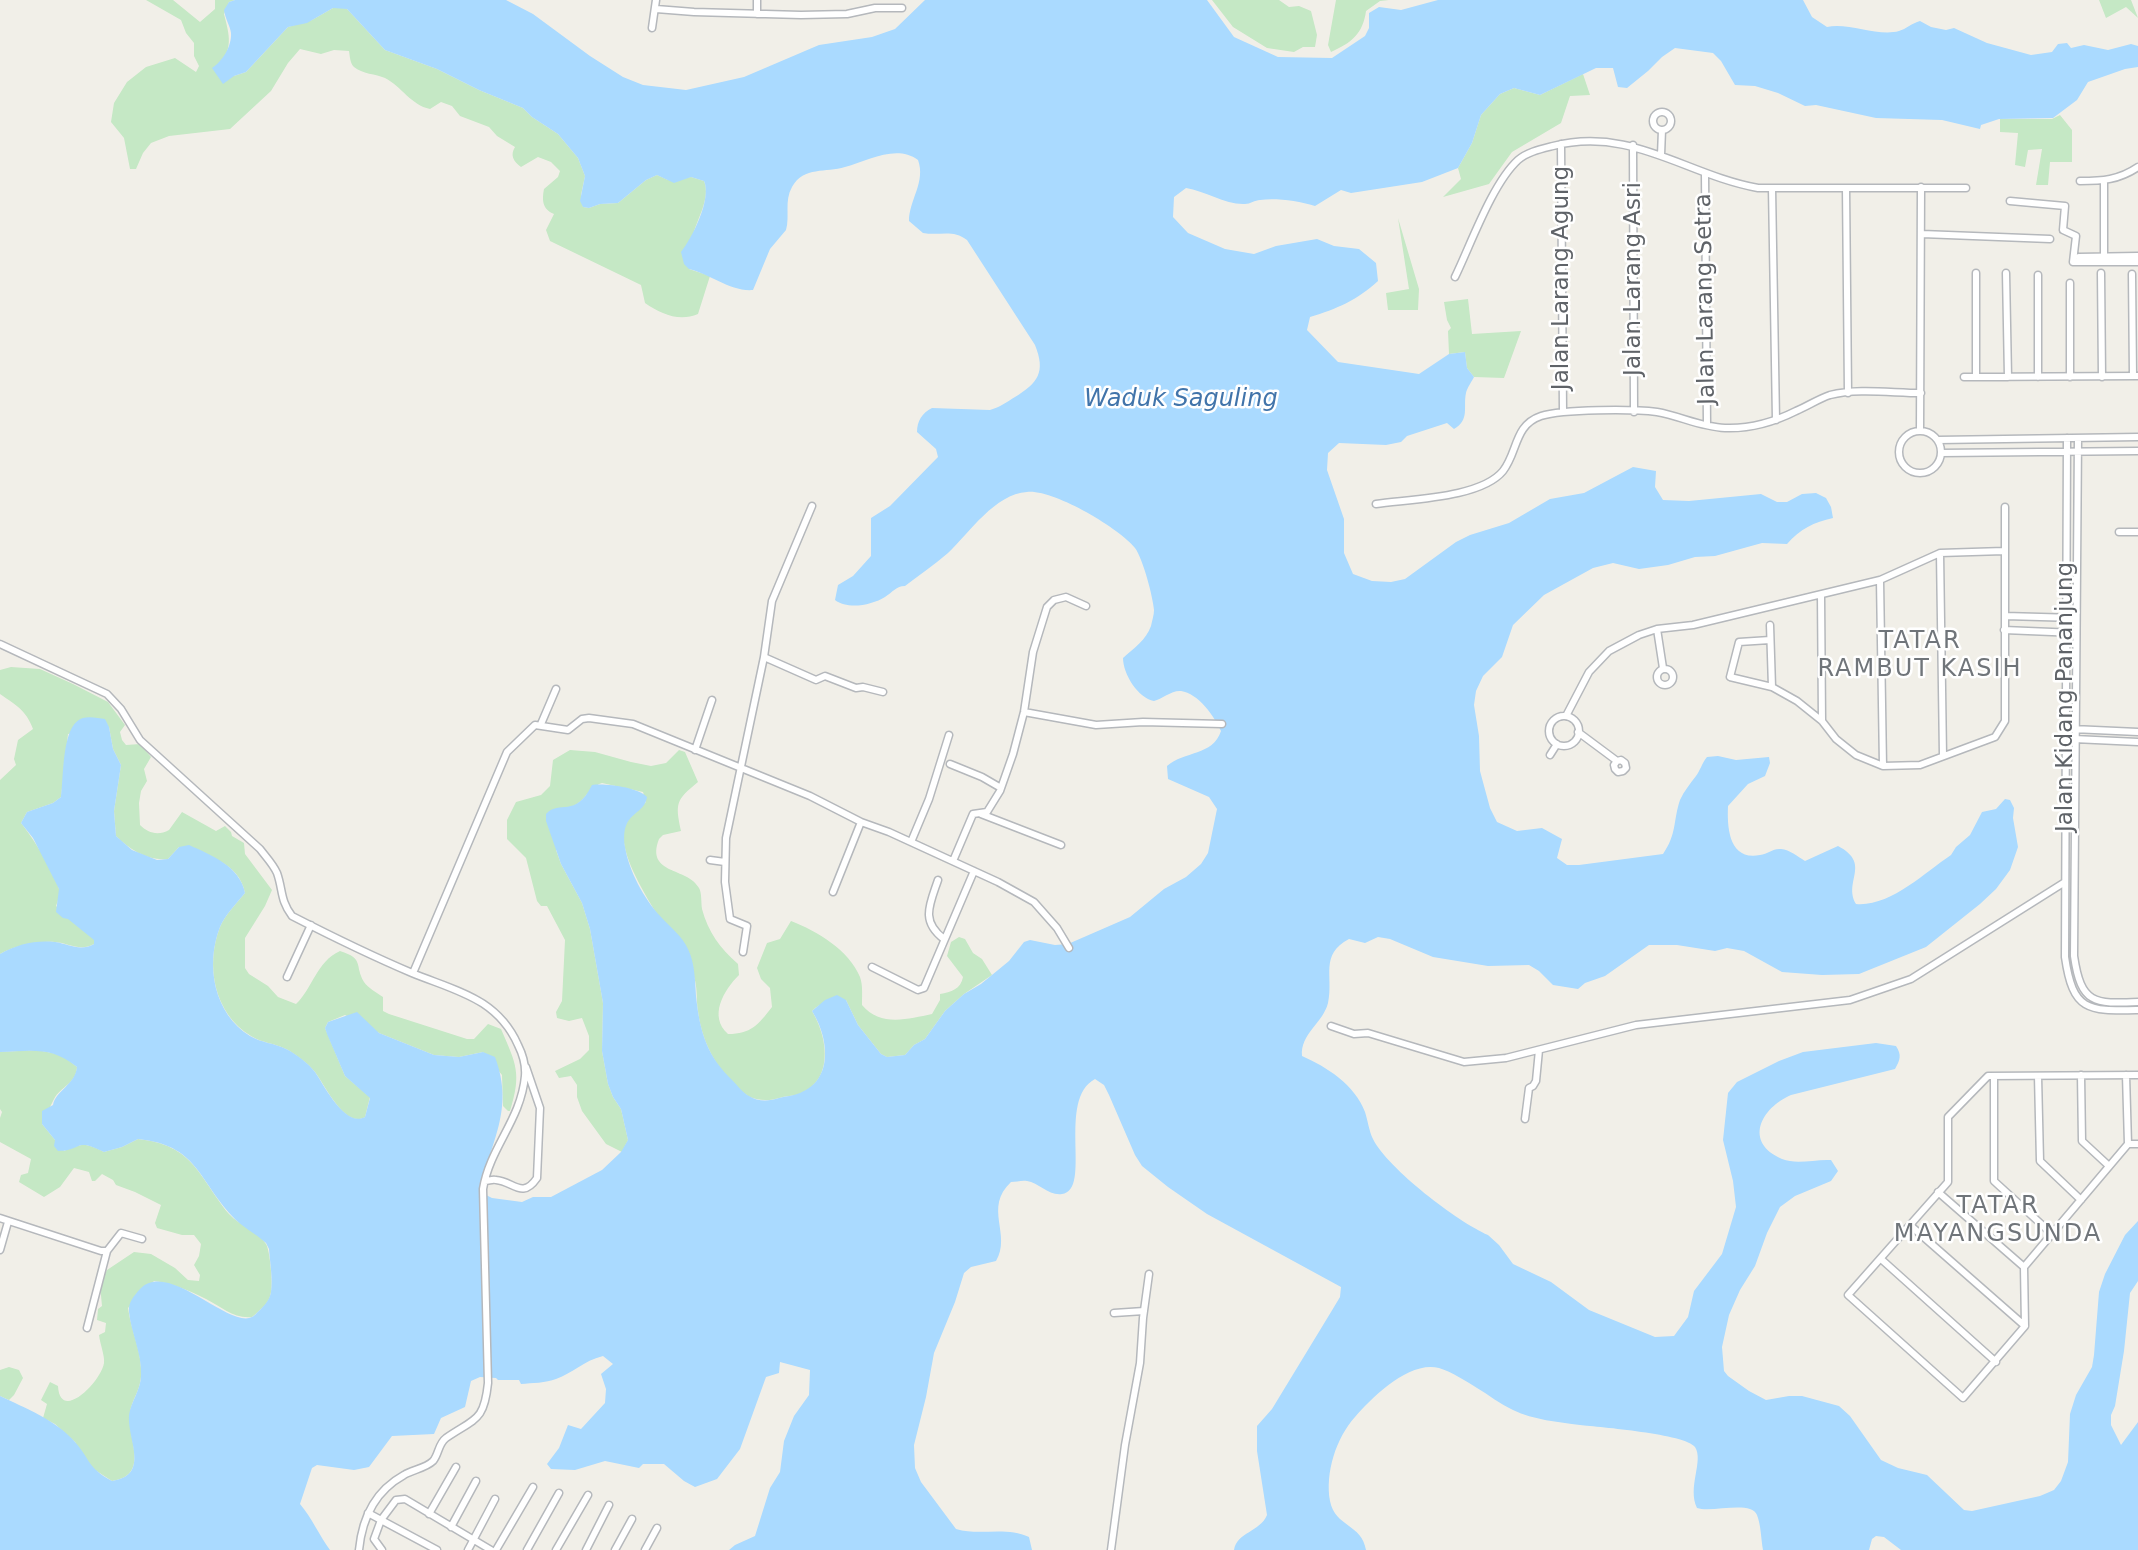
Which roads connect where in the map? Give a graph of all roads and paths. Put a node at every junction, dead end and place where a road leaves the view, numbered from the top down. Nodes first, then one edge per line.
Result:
1 (656, 0) edge
2 (757, 0) edge
3 (902, 8) dead end
4 (656, 9) junction
5 (757, 14) junction
6 (652, 28) dead end
7 (1662, 130) dead end
8 (1561, 144) junction
9 (1633, 145) junction
10 (1661, 155) junction
11 (2138, 167) edge
12 (1705, 173) junction
13 (2080, 181) dead end
14 (2104, 181) junction
15 (1922, 187) junction
16 (1772, 188) junction
17 (1846, 188) junction
18 (1966, 188) dead end
19 (2010, 201) dead end
20 (1922, 234) junction
21 (2050, 239) dead end
22 (2104, 256) junction
23 (2138, 256) edge
24 (2079, 257) dead end
25 (2138, 262) edge
26 (1976, 273) dead end
27 (2006, 273) dead end
28 (2101, 273) dead end
29 (2132, 274) dead end
30 (2038, 275) dead end
31 (1455, 277) dead end
32 (2070, 283) dead end
33 (2135, 376) edge
34 (1964, 377) dead end
35 (1976, 377) junction
36 (2008, 377) junction
37 (2038, 377) junction
38 (2070, 377) junction
39 (2102, 377) junction
40 (1848, 393) junction
41 (1920, 393) junction
42 (1563, 412) junction
43 (1634, 412) junction
44 (1776, 420) junction
45 (1707, 425) junction
46 (1920, 431) junction
47 (2138, 437) edge
48 (2067, 438) junction
49 (2078, 438) junction
50 (1938, 440) junction
51 (2078, 451) junction
52 (2138, 451) edge
53 (2067, 452) junction
54 (1941, 453) junction
55 (1377, 504) dead end
56 (812, 506) dead end
57 (2005, 507) dead end
58 (2119, 532) dead end
59 (2138, 532) edge
60 (2004, 551) junction
61 (1940, 553) junction
62 (1880, 580) junction
63 (1821, 595) junction
64 (1086, 606) dead end
65 (2005, 615) junction
66 (2066, 618) junction
67 (2076, 618) junction
68 (1770, 625) dead end
69 (1657, 629) junction
70 (2004, 630) junction
71 (2066, 633) junction
72 (2076, 633) junction
73 (1770, 640) junction
74 (0, 644) edge
75 (764, 657) junction
76 (1663, 668) dead end
77 (1772, 687) junction
78 (556, 689) dead end
79 (883, 692) dead end
80 (712, 700) dead end
81 (1024, 712) junction
82 (1566, 716) junction
83 (1822, 721) junction
84 (541, 724) junction
85 (1222, 724) dead end
86 (2065, 729) junction
87 (2075, 729) junction
88 (1578, 732) junction
89 (2138, 732) edge
90 (949, 735) dead end
91 (2066, 739) junction
92 (2076, 739) junction
93 (2138, 742) edge
94 (1557, 744) junction
95 (695, 750) junction
96 (1550, 755) dead end
97 (1943, 756) junction
98 (1617, 761) dead end
99 (950, 764) dead end
100 (1883, 766) junction
101 (742, 770) junction
102 (1001, 788) junction
103 (976, 813) junction
104 (861, 822) junction
105 (911, 842) junction
106 (1060, 845) dead end
107 (710, 860) dead end
108 (725, 862) junction
109 (953, 862) junction
110 (974, 871) junction
111 (938, 880) dead end
112 (2065, 882) junction
113 (833, 892) dead end
114 (311, 925) junction
115 (944, 939) junction
116 (2065, 947) junction
117 (2074, 947) junction
118 (1069, 948) dead end
119 (743, 952) dead end
120 (872, 967) dead end
121 (413, 973) junction
122 (287, 976) dead end
123 (2138, 1002) edge
124 (2138, 1010) edge
125 (1331, 1026) dead end
126 (1539, 1050) junction
127 (525, 1065) junction
128 (2081, 1075) junction
129 (2126, 1075) junction
130 (2138, 1075) edge
131 (1994, 1076) junction
132 (2038, 1076) junction
133 (1525, 1119) dead end
134 (2127, 1144) junction
135 (2138, 1144) edge
136 (2109, 1166) junction
137 (485, 1181) junction
138 (1938, 1192) junction
139 (2081, 1200) junction
140 (0, 1219) edge
141 (8, 1222) junction
142 (1911, 1226) junction
143 (2052, 1234) junction
144 (142, 1239) dead end
145 (0, 1250) edge
146 (107, 1251) junction
147 (1881, 1259) junction
148 (2024, 1267) junction
149 (1149, 1273) dead end
150 (1144, 1311) junction
151 (1114, 1313) dead end
152 (2025, 1326) junction
153 (87, 1328) dead end
154 (1996, 1362) junction
155 (456, 1466) dead end
156 (476, 1481) dead end
157 (533, 1487) dead end
158 (559, 1493) dead end
159 (588, 1495) dead end
160 (495, 1499) dead end
161 (610, 1505) dead end
162 (368, 1513) junction
163 (429, 1514) junction
164 (632, 1519) dead end
165 (381, 1520) junction
166 (451, 1527) junction
167 (657, 1528) dead end
168 (472, 1541) junction
169 (359, 1550) edge
170 (382, 1550) edge
171 (437, 1550) edge
172 (468, 1550) edge
173 (494, 1550) edge
174 (527, 1550) edge
175 (556, 1550) edge
176 (586, 1550) edge
177 (615, 1550) edge
178 (645, 1550) edge
179 (1111, 1550) edge

1 - 4 street
2 - 5 street
3 - 5 street
4 - 5 street
4 - 6 street
7 - 10 street
8 - 9 street
8 - 31 street
8 - 42 street, Jalan Larang Agung
9 - 10 street
9 - 43 street, Jalan Larang Asri
10 - 12 street
11 - 14 street
12 - 16 street
12 - 45 street, Jalan Larang Setra
13 - 14 street
14 - 22 street
15 - 17 street
15 - 18 street
15 - 20 street
16 - 17 street
16 - 44 street
17 - 40 street
19 - 25 street
20 - 21 street
20 - 41 street
22 - 23 street
22 - 24 street
26 - 35 street
27 - 36 street
28 - 39 street
29 - 33 street
30 - 37 street
32 - 38 street
33 - 39 street
34 - 35 street
35 - 36 street
36 - 37 street
37 - 38 street
38 - 39 street
40 - 41 street
40 - 44 street
41 - 46 street
42 - 43 street
42 - 55 street
43 - 45 street
44 - 45 street
46 - 50 street
46 - 54 street
47 - 49 street
48 - 49 street
48 - 50 street
48 - 53 street, Jalan Kidang Pananjung
49 - 51 street, Jalan Kidang Pananjung
50 - 54 street
51 - 52 street
51 - 53 street
51 - 67 street, Jalan Kidang Pananjung
53 - 54 street
53 - 66 street, Jalan Kidang Pananjung
56 - 75 street
57 - 60 street
58 - 59 street
60 - 61 street
60 - 65 street
61 - 62 street
61 - 97 street
62 - 63 street
62 - 100 street
63 - 69 street
63 - 83 street
64 - 81 street
65 - 66 street
65 - 70 street
66 - 67 street
66 - 71 street, Jalan Kidang Pananjung
67 - 72 street, Jalan Kidang Pananjung
68 - 73 street
69 - 76 street
69 - 82 street
70 - 71 street
70 - 97 street
71 - 72 street
71 - 86 street, Jalan Kidang Pananjung
72 - 87 street, Jalan Kidang Pananjung
73 - 77 street
73 - 77 street
74 - 114 street
75 - 79 street
75 - 101 street
77 - 83 street
78 - 84 street
80 - 95 street
81 - 85 street
81 - 102 street
82 - 88 street
82 - 94 street
83 - 100 street
84 - 95 street
84 - 121 street
86 - 87 street
86 - 91 street, Jalan Kidang Pananjung
87 - 89 street
87 - 92 street, Jalan Kidang Pananjung
88 - 94 street
88 - 98 street
90 - 105 street
91 - 92 street
91 - 112 street, Jalan Kidang Pananjung
92 - 93 street
92 - 117 street, Jalan Kidang Pananjung
94 - 96 street
95 - 101 street
97 - 100 street
99 - 102 street
101 - 104 street
101 - 108 street
102 - 103 street
103 - 106 street
103 - 109 street
104 - 105 street
104 - 113 street
105 - 109 street
107 - 108 street
108 - 119 street
109 - 110 street
110 - 115 street
110 - 118 street
111 - 115 street
112 - 116 street, Jalan Kidang Pananjung
112 - 126 street
114 - 121 street
114 - 122 street
115 - 120 street
116 - 117 street
116 - 124 street, Jalan Kidang Pananjung
117 - 123 street, Jalan Kidang Pananjung
121 - 127 street
125 - 126 street
126 - 133 street
127 - 137 street
127 - 137 street
128 - 129 street
128 - 132 street
128 - 136 street
129 - 130 street
129 - 134 street
131 - 132 street
131 - 138 street
131 - 143 street
132 - 139 street
134 - 135 street
134 - 136 street
136 - 139 street
137 - 162 street
138 - 142 street
138 - 148 street
139 - 143 street
140 - 141 street
141 - 145 street
141 - 146 street
142 - 147 street
142 - 152 street
143 - 148 street
144 - 146 street
146 - 153 street
147 - 154 street
147 - 154 street
148 - 152 street
149 - 150 street
150 - 151 street
150 - 179 street
152 - 154 street
155 - 163 street
156 - 166 street
157 - 173 street
158 - 174 street
159 - 175 street
160 - 168 street
161 - 176 street
162 - 165 street
162 - 169 street
163 - 165 street
163 - 166 street
164 - 177 street
165 - 170 street
165 - 171 street
166 - 168 street
167 - 178 street
168 - 172 street
168 - 173 street

